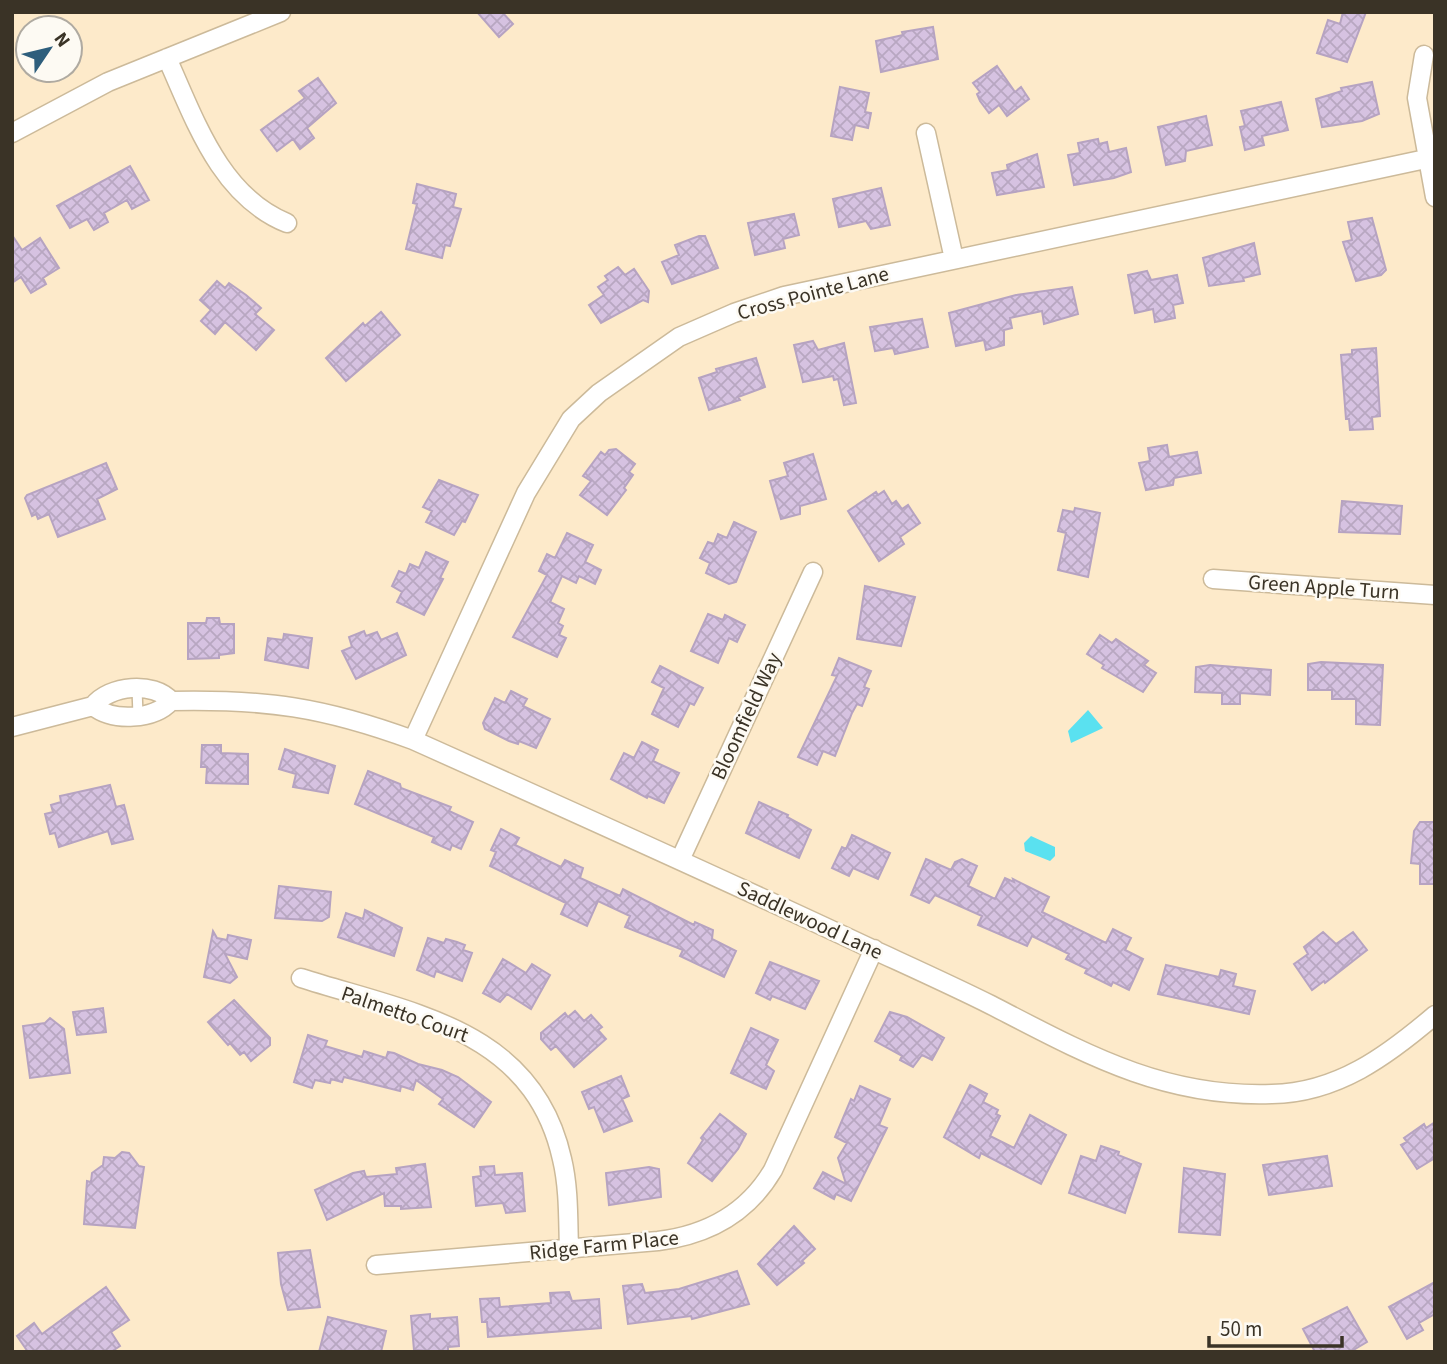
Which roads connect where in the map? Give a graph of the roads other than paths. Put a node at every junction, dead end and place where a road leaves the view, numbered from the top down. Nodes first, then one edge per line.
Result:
1 (281, 12) edge
2 (1424, 55) dead end
3 (167, 58) junction
4 (12, 133) edge
5 (926, 133) dead end
6 (1431, 158) edge
7 (1435, 197) edge
8 (287, 223) dead end
9 (954, 259) junction
10 (813, 572) dead end
11 (1213, 579) dead end
12 (1435, 595) edge
13 (138, 689) junction
14 (171, 701) junction
15 (93, 706) junction
16 (138, 715) junction
17 (12, 727) edge
18 (413, 740) junction
19 (680, 860) junction
20 (874, 949) junction
21 (301, 978) dead end
22 (1435, 1015) edge
23 (569, 1250) junction
24 (376, 1265) dead end

1 - 3 street
2 - 6 street
3 - 4 street
3 - 8 street
5 - 9 street
6 - 7 street
6 - 9 street, Cross Pointe Lane
9 - 18 street, Cross Pointe Lane
10 - 19 street, Bloomfield Way
11 - 12 street, Green Apple Turn
13 - 14 street, Saddlewood Lane
13 - 15 street, Saddlewood Lane
13 - 16 lane
14 - 16 street, Saddlewood Lane
14 - 18 street, Saddlewood Lane
15 - 16 street, Saddlewood Lane
15 - 17 street, Saddlewood Lane
18 - 19 street, Saddlewood Lane
19 - 20 street, Saddlewood Lane
20 - 22 street, Saddlewood Lane
20 - 23 street, Ridge Farm Place
21 - 23 street, Palmetto Court
23 - 24 street, Ridge Farm Place

